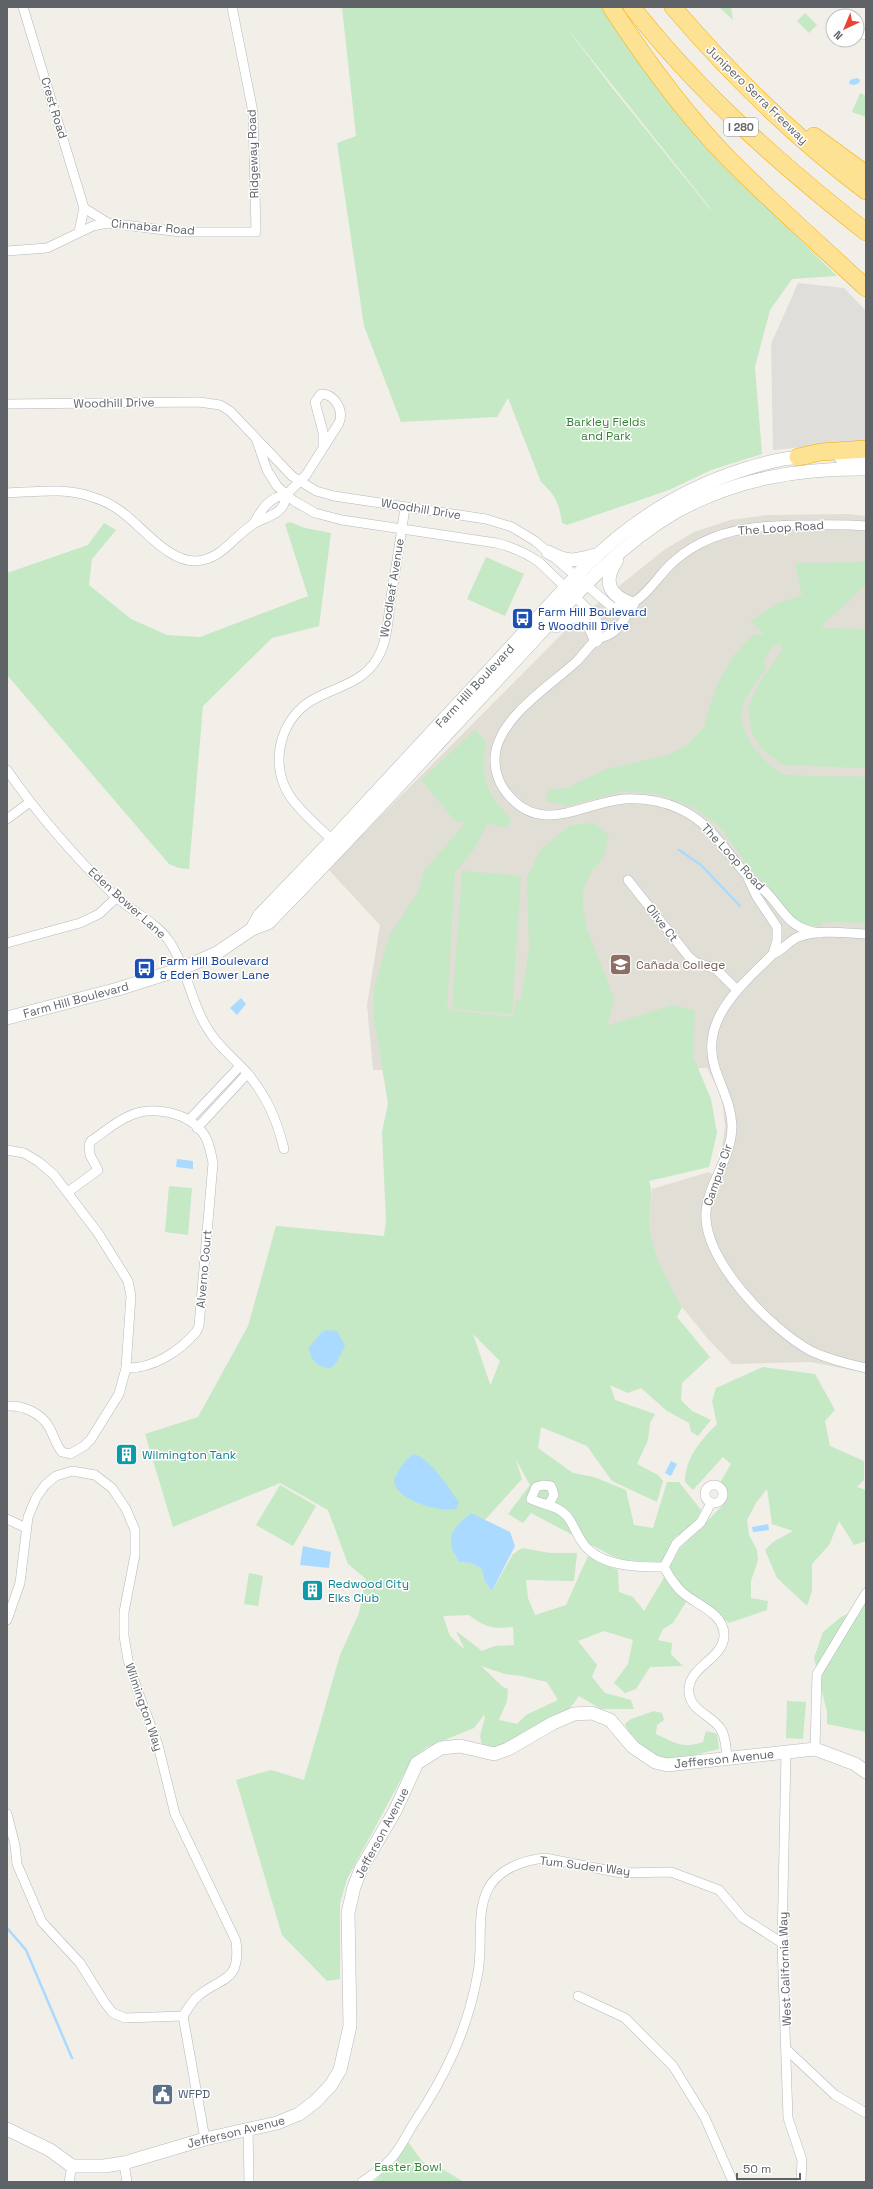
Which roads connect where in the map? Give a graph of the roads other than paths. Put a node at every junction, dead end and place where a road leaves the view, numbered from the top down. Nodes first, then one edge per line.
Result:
1 (23, 7) edge
2 (232, 7) edge
3 (611, 7) edge
4 (632, 7) edge
5 (673, 7) edge
6 (734, 75) junction
7 (866, 174) edge
8 (866, 191) edge
9 (84, 208) junction
10 (108, 223) junction
11 (79, 232) junction
12 (256, 232) joint
13 (866, 232) edge
14 (7, 251) edge
15 (866, 288) edge
16 (7, 404) edge
17 (255, 438) junction
18 (323, 447) junction
19 (866, 449) edge
20 (798, 457) junction
21 (866, 458) edge
22 (866, 469) edge
23 (300, 482) junction
24 (7, 493) edge
25 (286, 495) junction
26 (405, 507) junction
27 (254, 523) junction
28 (866, 526) edge
29 (402, 529) junction
30 (633, 542) junction
31 (548, 552) junction
32 (597, 554) junction
33 (576, 576) junction
34 (587, 586) junction
35 (566, 587) junction
36 (576, 597) junction
37 (632, 604) junction
38 (596, 640) junction
39 (532, 644) junction
40 (7, 770) edge
41 (30, 802) junction
42 (7, 819) edge
43 (332, 840) junction
44 (746, 874) junction
45 (628, 880) dead end
46 (117, 897) junction
47 (252, 929) junction
48 (820, 933) junction
49 (866, 934) edge
50 (7, 943) edge
51 (773, 954) junction
52 (181, 969) junction
53 (737, 990) junction
54 (7, 1018) edge
55 (240, 1066) junction
56 (247, 1074) junction
57 (188, 1120) junction
58 (197, 1128) junction
59 (284, 1149) dead end
60 (7, 1150) edge
61 (68, 1192) junction
62 (126, 1368) junction
63 (866, 1368) edge
64 (7, 1406) edge
65 (710, 1503) dead end
66 (549, 1504) dead end
67 (7, 1519) edge
68 (26, 1528) junction
69 (664, 1567) junction
70 (866, 1593) edge
71 (7, 1620) edge
72 (815, 1750) junction
73 (786, 1753) junction
74 (727, 1758) junction
75 (866, 1772) edge
76 (7, 1814) edge
77 (782, 1943) junction
78 (578, 1996) dead end
79 (183, 2016) junction
80 (787, 2050) junction
81 (866, 2113) edge
82 (7, 2129) edge
83 (248, 2129) junction
84 (205, 2139) junction
85 (124, 2162) junction
86 (72, 2166) junction
87 (69, 2182) edge
88 (127, 2182) edge
89 (249, 2182) edge
90 (362, 2182) edge
91 (733, 2182) edge
92 (801, 2182) edge

1 - 9 street, Crest Road
2 - 12 street, Ridgeway Road
3 - 15 highway
4 - 13 highway, I 280
5 - 6 highway, Junipero Serra Freeway / I 280
6 - 7 highway
6 - 8 highway, Junipero Serra Freeway / I 280
9 - 10 street
9 - 11 street, Crest Road
10 - 11 street, Cinnabar Road
10 - 12 street, Cinnabar Road
11 - 14 street, Cinnabar Road
16 - 17 street, Woodhill Drive
17 - 23 street, Woodhill Drive
17 - 25 street, Woodhill Drive
18 - 18 street
18 - 23 street
19 - 20 highway
20 - 21 main road, Farm Hill Boulevard
20 - 32 main road, Farm Hill Boulevard
22 - 30 main road, Farm Hill Boulevard
23 - 25 street
23 - 26 street, Woodhill Drive
24 - 27 street
25 - 27 street
25 - 27 street
25 - 29 street, Woodhill Drive
26 - 29 street, Woodleaf Avenue
26 - 31 street, Woodhill Drive
28 - 37 street, The Loop Road
29 - 35 street, Woodhill Drive
29 - 43 street, Woodleaf Avenue
30 - 34 main road, Farm Hill Boulevard
30 - 37 main road
31 - 32 main road
31 - 33 street, Woodhill Drive
32 - 33 main road, Farm Hill Boulevard
33 - 34 street, Woodhill Drive
33 - 35 main road, Farm Hill Boulevard
34 - 36 main road, Farm Hill Boulevard
34 - 37 street
35 - 36 street, Woodhill Drive
35 - 43 main road, Farm Hill Boulevard
36 - 38 street, Woodhill Drive
36 - 39 main road, Farm Hill Boulevard
37 - 38 street, The Loop Road
38 - 39 main road
38 - 44 street, The Loop Road
39 - 47 main road, Farm Hill Boulevard
40 - 41 street, Eden Bower Lane
41 - 42 street
41 - 46 street, Eden Bower Lane
43 - 47 main road, Farm Hill Boulevard
44 - 48 street, The Loop Road
44 - 51 street
45 - 53 street, Olive Ct
46 - 50 street
46 - 52 street, Eden Bower Lane
47 - 52 main road, Farm Hill Boulevard
48 - 49 street
48 - 51 street, Campus Cir
51 - 53 street, Campus Cir
52 - 54 main road, Farm Hill Boulevard
52 - 55 street, Eden Bower Lane
53 - 63 street, Campus Cir
55 - 56 street, Eden Bower Lane
55 - 57 street
56 - 58 street
56 - 59 street, Eden Bower Lane
57 - 58 street, Alverno Court
57 - 61 street, Alverno Court
58 - 62 street, Alverno Court
60 - 61 street
61 - 62 street
62 - 64 street
65 - 69 street
66 - 69 street
67 - 68 street
68 - 71 street, Wilmington Way
68 - 79 street, Wilmington Way
69 - 74 street
70 - 72 street
72 - 73 main road, Jefferson Avenue
72 - 75 main road, Jefferson Avenue
73 - 74 main road, Jefferson Avenue
73 - 77 street, West California Way
74 - 83 main road, Jefferson Avenue
76 - 79 street
77 - 80 street, West California Way
77 - 90 street, Tum Suden Way
78 - 91 street
79 - 84 street
80 - 81 street
80 - 92 street, West California Way
82 - 86 main road
83 - 84 main road, Jefferson Avenue
83 - 89 street
84 - 85 main road, Jefferson Avenue
85 - 86 main road, Jefferson Avenue
85 - 88 street
86 - 87 street

